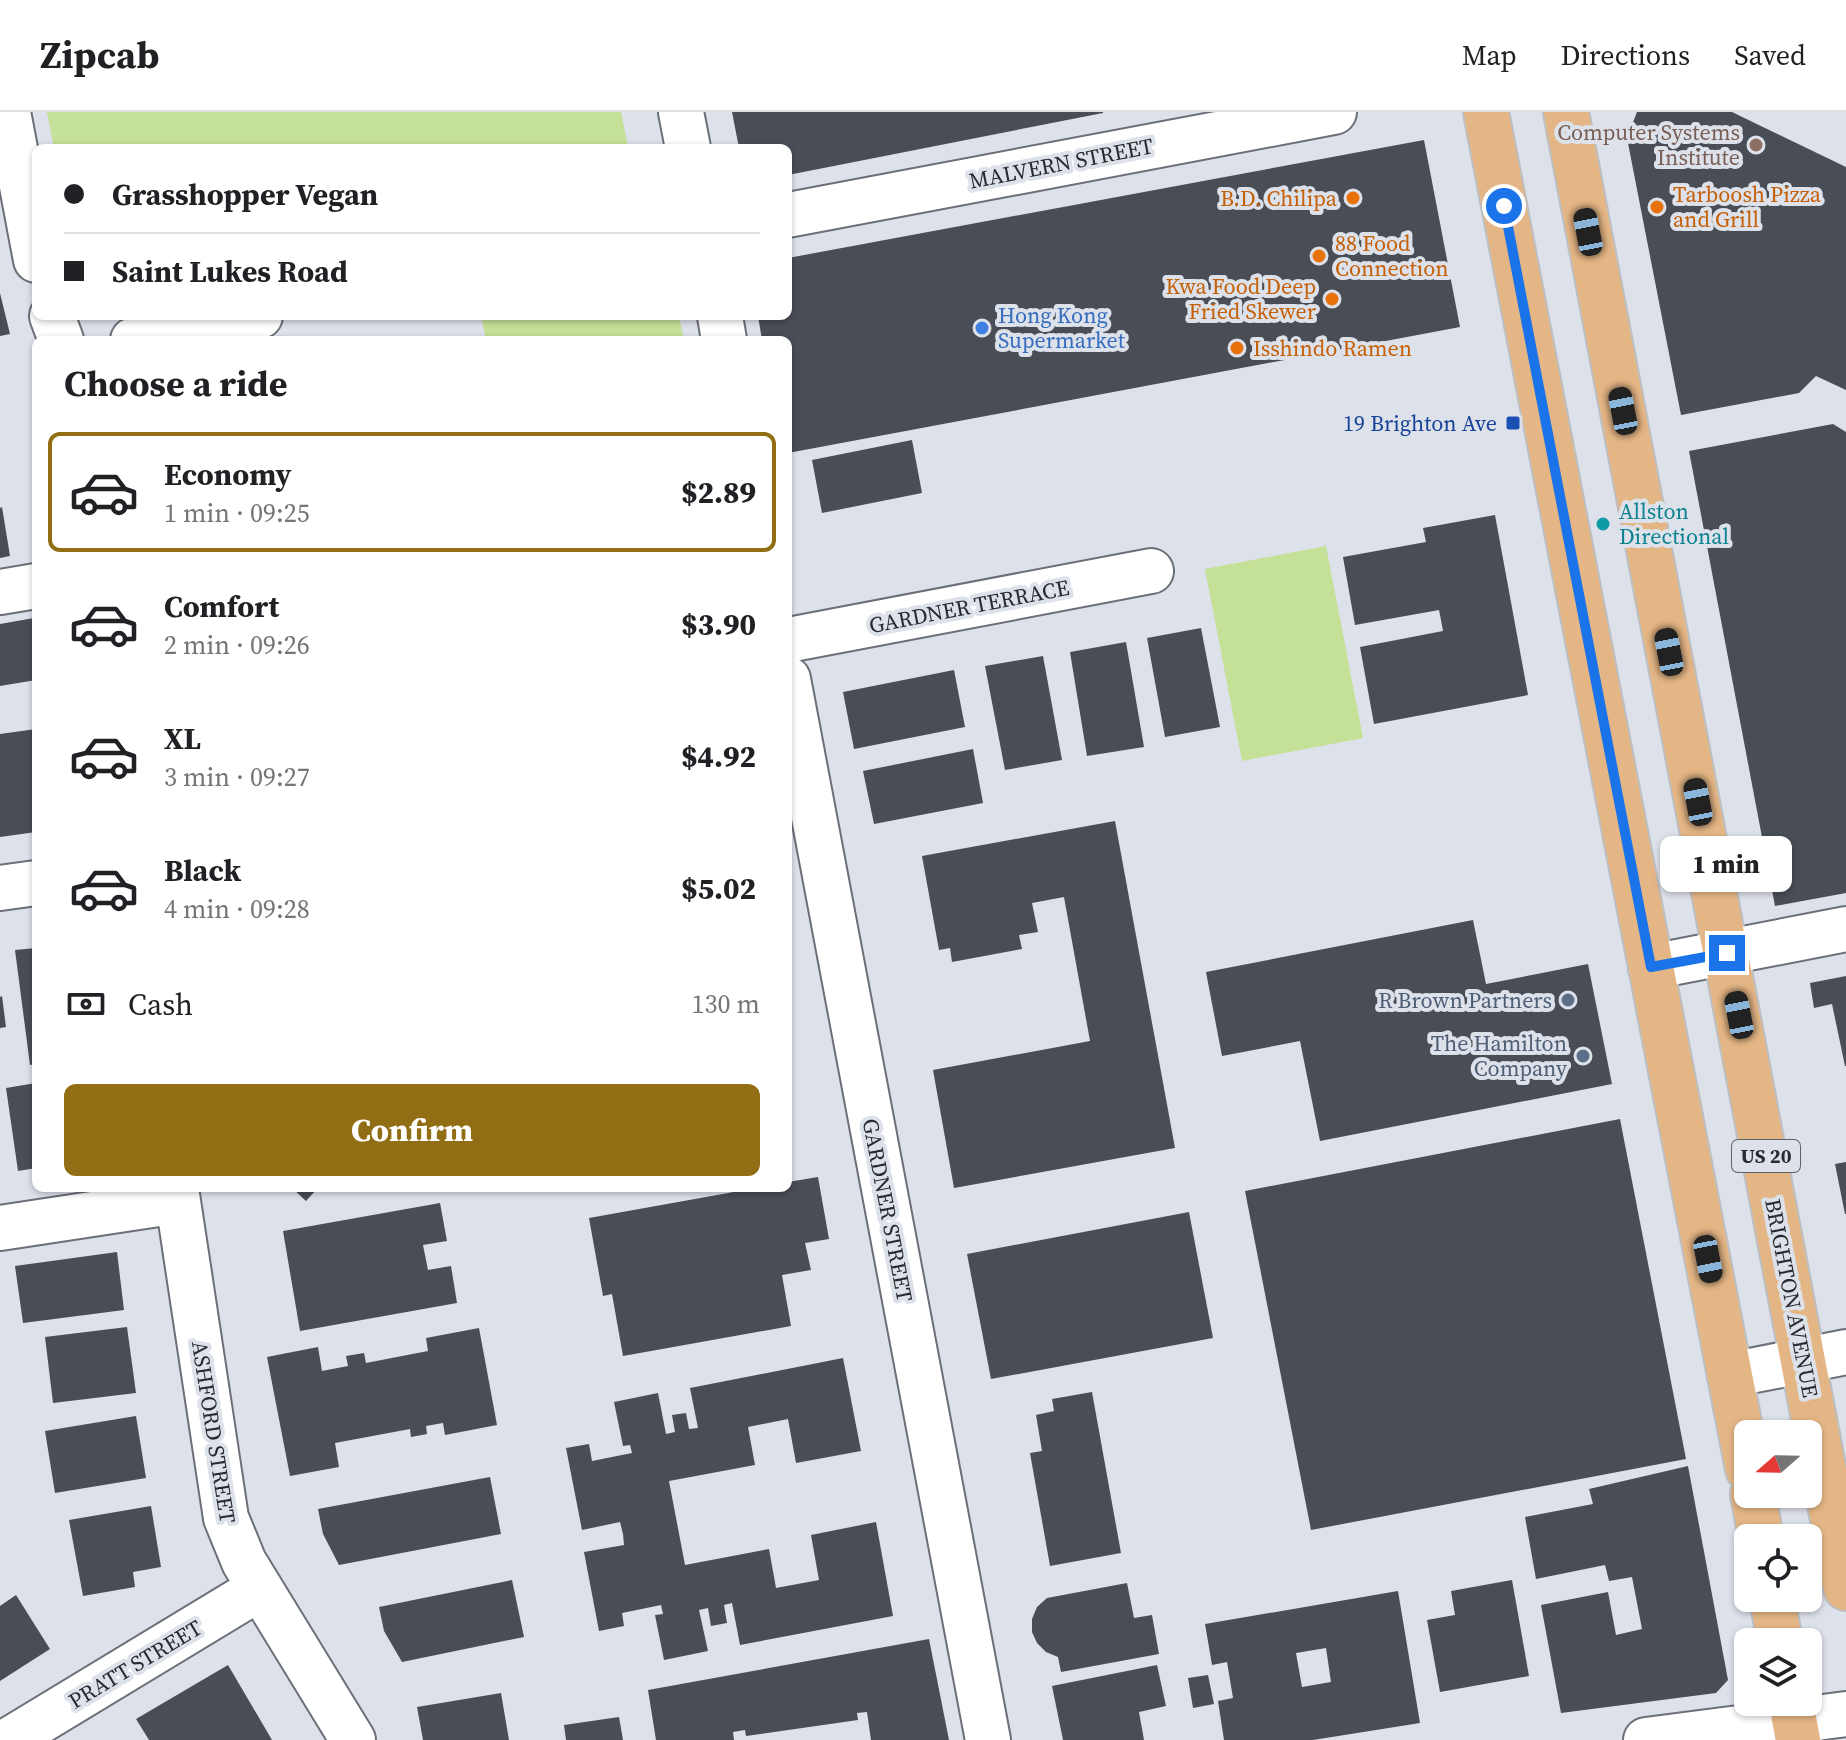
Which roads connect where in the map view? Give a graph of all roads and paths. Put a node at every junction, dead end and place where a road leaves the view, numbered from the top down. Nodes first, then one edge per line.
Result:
1 (8, 112) edge
2 (681, 112) edge
3 (1334, 112) edge
4 (1486, 112) edge
5 (1566, 112) edge
6 (687, 144) edge
7 (792, 214) edge
8 (32, 239) edge
9 (239, 320) edge
10 (154, 336) edge
11 (1151, 571) dead end
12 (32, 587) edge
13 (0, 592) edge
14 (792, 639) edge
15 (792, 700) edge
16 (32, 884) edge
17 (0, 888) edge
18 (1846, 929) edge
19 (1727, 953) junction
20 (1651, 967) junction
21 (177, 1195) edge
22 (0, 1228) edge
23 (1825, 1356) edge
24 (1730, 1375) junction
25 (1739, 1420) edge
26 (260, 1588) junction
27 (1846, 1588) edge
28 (1846, 1714) edge
29 (1794, 1720) edge
30 (9, 1740) edge
31 (353, 1740) edge
32 (988, 1740) edge
33 (1646, 1740) edge

1 - 8 street
2 - 6 street
3 - 7 street, MALVERN STREET
4 - 20 main road
5 - 19 main road, BRIGHTON AVENUE / US 20
9 - 10 street
11 - 14 street, GARDNER TERRACE
12 - 13 street
15 - 32 street, GARDNER STREET
16 - 17 street
18 - 19 street
19 - 20 street
19 - 23 main road, BRIGHTON AVENUE / US 20
20 - 24 main road
21 - 22 street
21 - 26 street, ASHFORD STREET
23 - 24 street
23 - 27 main road, BRIGHTON AVENUE / US 20
24 - 25 main road
26 - 30 street, PRATT STREET
26 - 31 street, ASHFORD STREET
28 - 29 street
29 - 33 street

